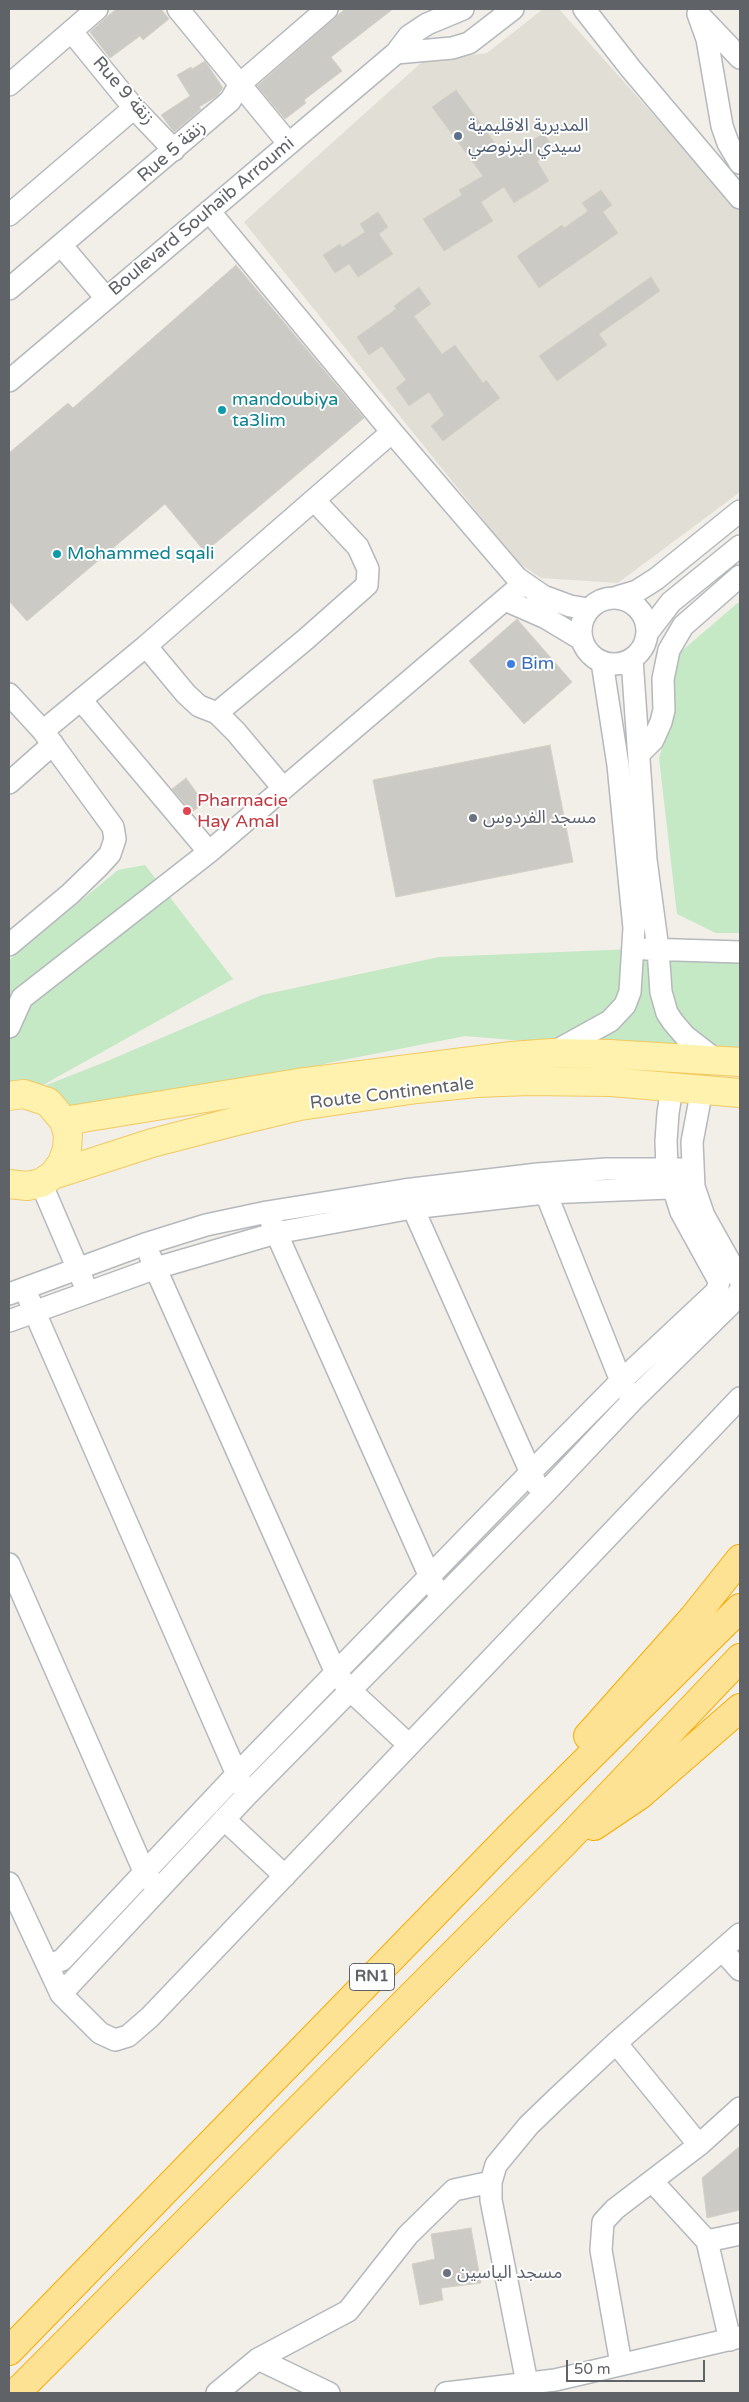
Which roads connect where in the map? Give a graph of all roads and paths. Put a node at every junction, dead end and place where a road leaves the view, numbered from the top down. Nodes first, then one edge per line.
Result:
1 (97, 9) edge
2 (178, 9) edge
3 (327, 9) edge
4 (463, 9) edge
5 (513, 9) edge
6 (584, 9) edge
7 (696, 11) edge
8 (437, 15) edge
9 (72, 32) junction
10 (396, 53) junction
11 (740, 58) edge
12 (240, 84) junction
13 (9, 85) edge
14 (134, 108) junction
15 (289, 144) junction
16 (174, 150) junction
17 (740, 161) edge
18 (740, 198) edge
19 (209, 211) junction
20 (9, 215) edge
21 (61, 245) junction
22 (9, 289) edge
23 (106, 298) junction
24 (9, 381) edge
25 (392, 432) junction
26 (314, 500) junction
27 (740, 511) edge
28 (740, 546) edge
29 (740, 576) edge
30 (523, 584) junction
31 (616, 597) junction
32 (505, 600) junction
33 (588, 609) junction
34 (648, 632) junction
35 (581, 639) junction
36 (146, 646) junction
37 (632, 659) junction
38 (602, 662) junction
39 (9, 694) edge
40 (81, 700) junction
41 (217, 713) junction
42 (48, 737) junction
43 (639, 754) junction
44 (9, 783) edge
45 (283, 788) junction
46 (209, 852) junction
47 (9, 945) edge
48 (633, 949) junction
49 (658, 950) junction
50 (740, 952) edge
51 (15, 998) edge
52 (9, 1027) edge
53 (552, 1053) junction
54 (728, 1061) edge
55 (675, 1086) junction
56 (702, 1089) junction
57 (11, 1092) edge
58 (740, 1093) edge
59 (64, 1120) junction
60 (670, 1178) junction
61 (693, 1178) junction
62 (47, 1179) junction
63 (542, 1183) junction
64 (10, 1186) edge
65 (408, 1199) junction
66 (267, 1212) junction
67 (276, 1233) junction
68 (145, 1244) junction
69 (156, 1268) junction
70 (78, 1269) junction
71 (719, 1281) junction
72 (740, 1281) edge
73 (740, 1290) edge
74 (16, 1292) edge
75 (88, 1292) junction
76 (34, 1312) junction
77 (9, 1321) edge
78 (621, 1381) junction
79 (740, 1398) edge
80 (633, 1400) junction
81 (529, 1474) junction
82 (543, 1495) junction
83 (740, 1559) edge
84 (9, 1564) edge
85 (430, 1577) junction
86 (441, 1599) junction
87 (740, 1608) edge
88 (740, 1658) edge
89 (336, 1673) junction
90 (351, 1690) junction
91 (740, 1708) edge
92 (409, 1745) junction
93 (237, 1774) junction
94 (246, 1796) junction
95 (224, 1819) junction
96 (513, 1832) junction
97 (566, 1841) junction
98 (144, 1871) junction
99 (285, 1876) junction
100 (9, 1885) edge
101 (157, 1890) junction
102 (740, 1934) edge
103 (722, 1950) junction
104 (46, 1960) junction
105 (740, 1970) edge
106 (61, 1994) junction
107 (616, 2043) junction
108 (740, 2108) edge
109 (699, 2145) junction
110 (652, 2181) junction
111 (491, 2182) junction
112 (740, 2234) edge
113 (707, 2241) junction
114 (735, 2338) edge
115 (9, 2351) edge
116 (258, 2359) junction
117 (620, 2364) junction
118 (528, 2389) edge
119 (16, 2393) edge
120 (217, 2393) edge
121 (329, 2393) edge
122 (446, 2393) edge

1 - 9 street
2 - 12 street
3 - 12 street, Rue 5 زنقة
4 - 8 street, Boulevard Souhaib Arroumi
5 - 10 street
6 - 18 street
7 - 11 street
7 - 17 street
8 - 10 street, Boulevard Souhaib Arroumi
9 - 13 street
9 - 14 street, Rue 9 زنقة
10 - 15 street, Boulevard Souhaib Arroumi
12 - 15 street
12 - 16 street, Rue 5 زنقة
14 - 16 street, Rue 9 زنقة
14 - 20 street
15 - 19 street, Boulevard Souhaib Arroumi
16 - 21 street, Rue 5 زنقة
19 - 23 street, Boulevard Souhaib Arroumi
19 - 25 street
21 - 22 street, Rue 5 زنقة
21 - 23 street
23 - 24 street, Boulevard Souhaib Arroumi
25 - 26 street
25 - 30 street
26 - 36 street
26 - 41 street
27 - 31 street
28 - 34 street
29 - 43 street
30 - 32 street
30 - 33 street
31 - 33 street
31 - 34 street
32 - 35 street
32 - 45 street
33 - 35 street
34 - 37 street
35 - 38 street
36 - 40 street
36 - 41 street
37 - 38 street
37 - 43 street
38 - 48 street
39 - 42 street
40 - 42 street
40 - 46 street
41 - 45 street
42 - 44 street
42 - 47 street
43 - 49 street
45 - 46 street
46 - 51 street
48 - 49 street
48 - 53 street
49 - 50 street
49 - 54 street
51 - 52 street
53 - 54 main road, Route Continentale
53 - 59 main road, Route Continentale
55 - 56 main road, Route Continentale
55 - 60 street
55 - 62 main road, Route Continentale
56 - 58 main road, Route Continentale
56 - 61 street
57 - 59 main road
59 - 62 main road
60 - 61 street
60 - 63 street
60 - 71 street
61 - 72 street
62 - 64 main road, Route Continentale
62 - 70 street
63 - 65 street
63 - 78 street
65 - 66 street
65 - 67 street
65 - 81 street
66 - 67 street
66 - 68 street
67 - 69 street
67 - 85 street
68 - 69 street
68 - 70 street
69 - 75 street
69 - 89 street
70 - 74 street
70 - 75 street
71 - 72 street
71 - 78 street
73 - 80 street
74 - 76 street
75 - 76 street
76 - 77 street
76 - 93 street
78 - 80 street
78 - 81 street
79 - 92 street
80 - 82 street
81 - 82 street
81 - 85 street
82 - 86 street
83 - 96 highway
84 - 98 street
85 - 86 street
85 - 89 street
86 - 90 street
87 - 96 highway, RN1
88 - 97 highway, RN1
89 - 90 street
89 - 93 street
90 - 92 street
90 - 94 street
91 - 97 highway
92 - 99 street
93 - 94 street
93 - 98 street
94 - 95 street
95 - 99 street
95 - 101 street
96 - 115 highway, RN1
97 - 119 highway, RN1
98 - 101 street
98 - 104 street
99 - 106 street
100 - 104 street
101 - 106 street
102 - 103 street
103 - 105 street
103 - 107 street
104 - 106 street
107 - 109 street
107 - 111 street
108 - 109 street
109 - 110 street
110 - 113 street
110 - 117 street
111 - 116 street
111 - 118 street
112 - 113 street
113 - 114 street
114 - 117 street
116 - 120 street
116 - 121 street
117 - 118 street
118 - 122 street

